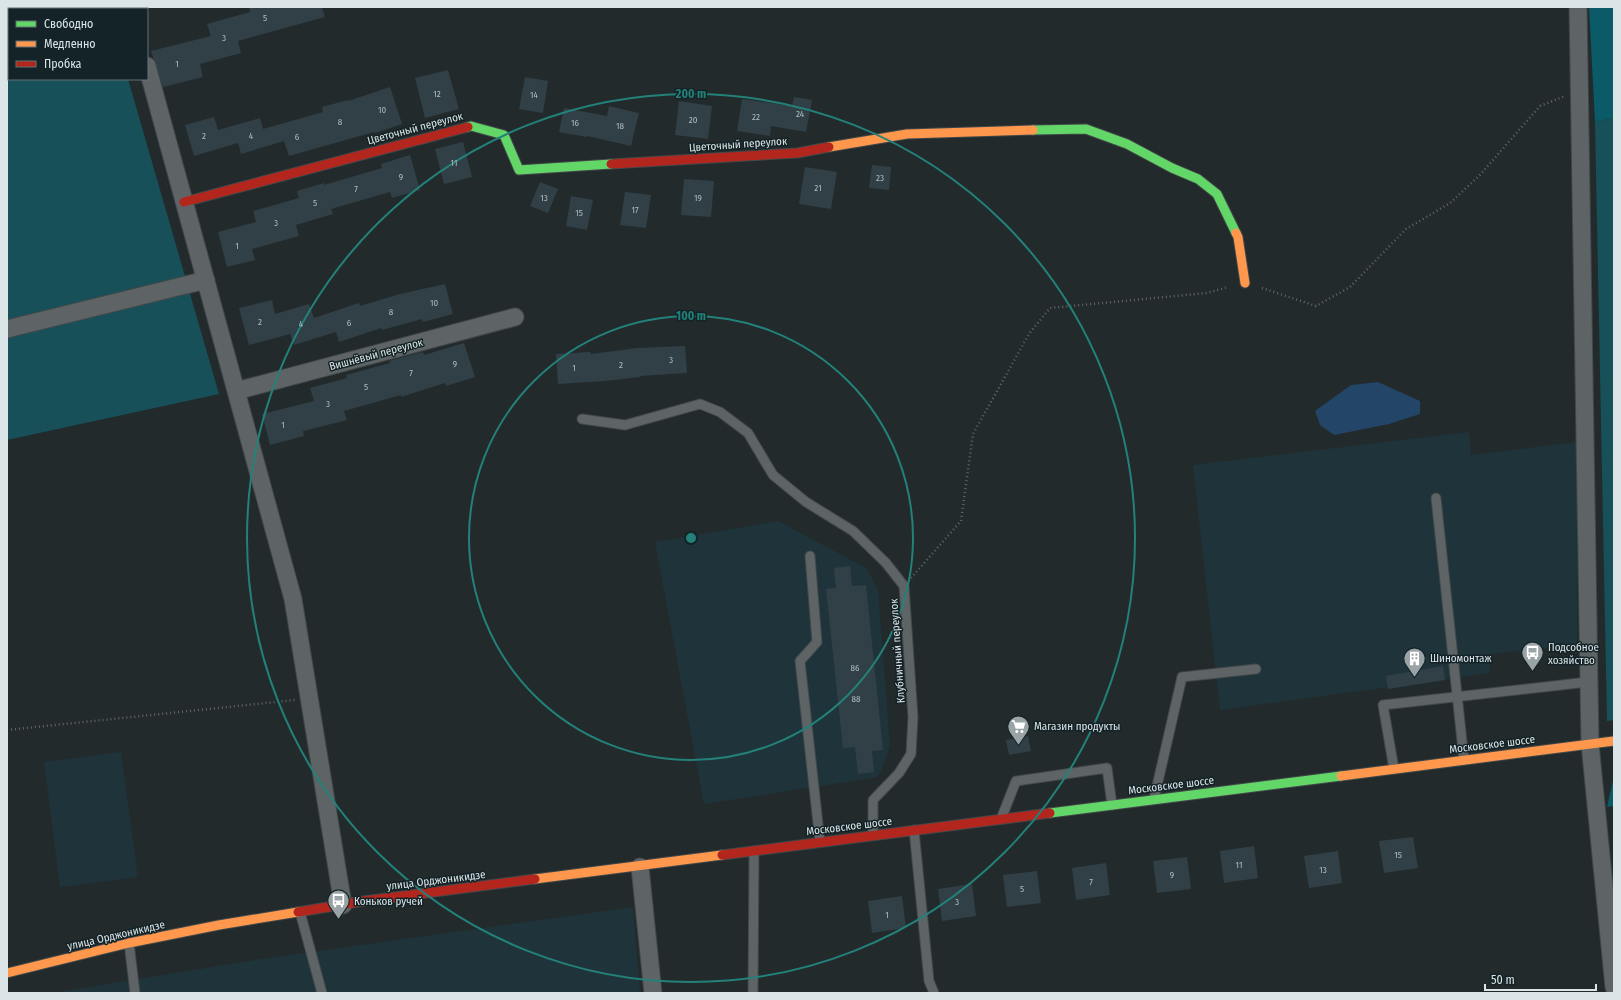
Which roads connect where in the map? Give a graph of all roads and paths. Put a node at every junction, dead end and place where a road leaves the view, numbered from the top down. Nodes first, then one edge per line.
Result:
1 (1578, 7) edge
2 (148, 70) edge
3 (1578, 91) junction
4 (184, 202) junction
5 (206, 280) junction
6 (1245, 283) junction
7 (515, 317) dead end
8 (7, 329) edge
9 (236, 391) junction
10 (582, 419) dead end
11 (1436, 498) dead end
12 (810, 556) dead end
13 (904, 586) junction
14 (1256, 669) dead end
15 (1588, 682) junction
16 (1457, 697) junction
17 (310, 699) junction
18 (7, 730) edge
19 (1614, 741) edge
20 (1590, 744) junction
21 (1464, 760) junction
22 (1394, 769) junction
23 (1154, 800) junction
24 (1112, 805) junction
25 (1001, 819) junction
26 (914, 830) junction
27 (873, 835) junction
28 (820, 842) junction
29 (754, 850) junction
30 (640, 867) junction
31 (344, 905) junction
32 (300, 912) junction
33 (129, 943) junction
34 (7, 973) edge
35 (1614, 987) edge
36 (135, 993) edge
37 (322, 993) edge
38 (653, 993) edge
39 (753, 993) edge
40 (934, 993) edge

1 - 3 street
2 - 4 street
3 - 6 path
3 - 15 street
4 - 5 street
4 - 6 main road, Цветочный переулок
5 - 8 street
5 - 9 street
6 - 13 path
7 - 9 street, Вишнёвый переулок
9 - 17 street
10 - 13 lane, Клубничный переулок
11 - 16 lane
12 - 28 lane
13 - 27 lane, Клубничный переулок
14 - 23 lane
15 - 16 lane
15 - 20 street
16 - 21 lane
16 - 22 lane
17 - 18 path
17 - 31 street
19 - 20 main road, Московское шоссе
20 - 21 main road, Московское шоссе
20 - 35 street
21 - 22 main road, Московское шоссе
22 - 23 main road, Московское шоссе
23 - 24 main road, Московское шоссе
24 - 25 main road, Московское шоссе
24 - 25 lane
25 - 26 main road, Московское шоссе
26 - 27 main road, Московское шоссе
26 - 40 lane
27 - 28 main road, Московское шоссе
28 - 29 main road, Московское шоссе
29 - 30 main road, улица Орджоникидзе
29 - 39 lane
30 - 31 main road, улица Орджоникидзе
30 - 38 street
31 - 32 main road, улица Орджоникидзе
32 - 33 main road, улица Орджоникидзе
32 - 37 lane
33 - 34 main road, улица Орджоникидзе
33 - 36 lane

